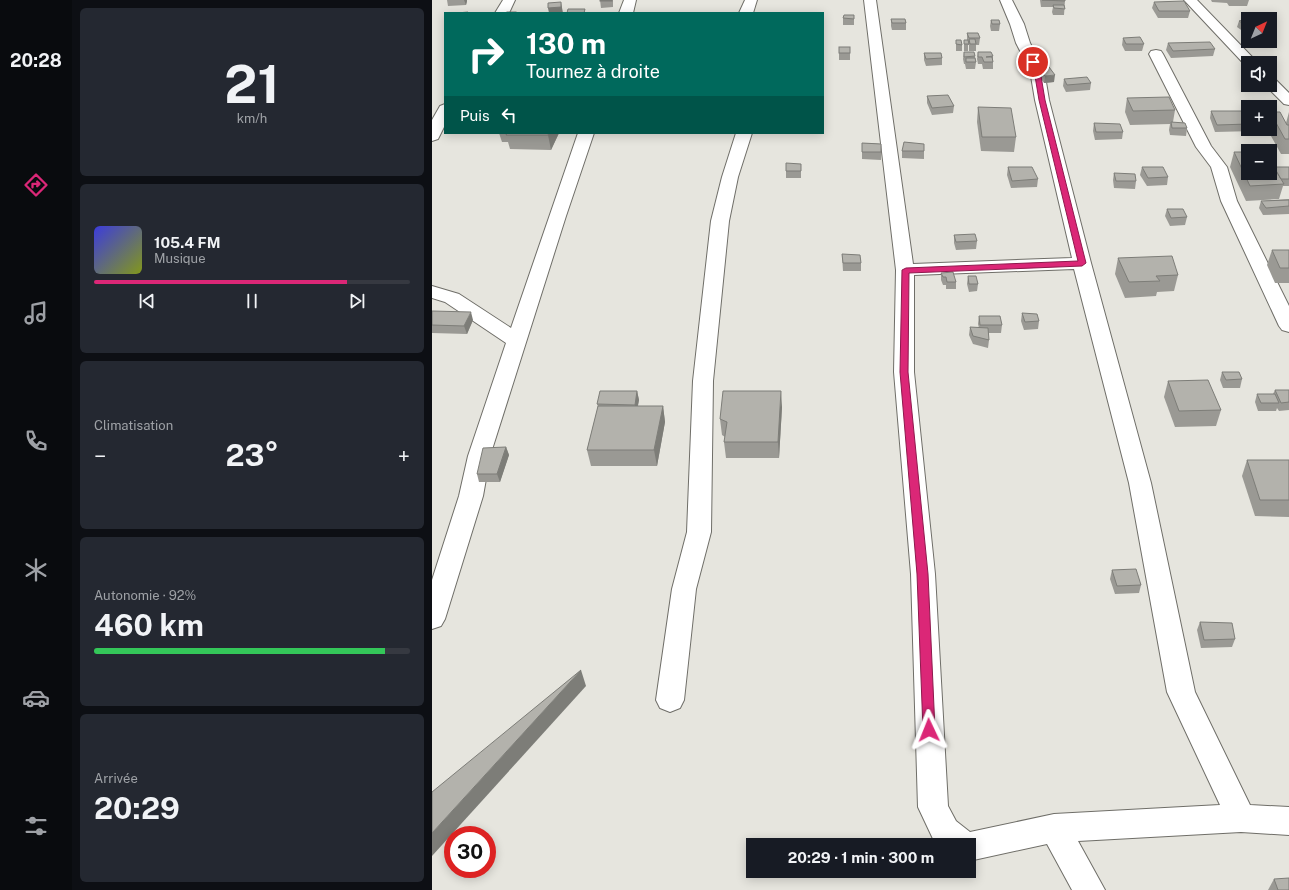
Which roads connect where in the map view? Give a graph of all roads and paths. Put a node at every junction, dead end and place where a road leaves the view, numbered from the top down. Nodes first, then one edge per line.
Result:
1 (509, 0) edge
2 (630, 0) edge
3 (751, 0) edge
4 (870, 0) edge
5 (1006, 0) edge
6 (1190, 0) edge
7 (503, 12) edge
8 (626, 12) edge
9 (746, 12) edge
10 (1156, 54) dead end
11 (1245, 56) edge
12 (1277, 89) edge
13 (1289, 101) edge
14 (444, 112) edge
15 (586, 134) edge
16 (744, 134) edge
17 (432, 136) edge
18 (1082, 263) junction
19 (906, 270) junction
20 (432, 292) edge
21 (1289, 326) edge
22 (517, 340) junction
23 (432, 619) edge
24 (670, 700) dead end
25 (1241, 818) junction
26 (1289, 821) edge
27 (1054, 828) junction
28 (954, 838) edge
29 (976, 845) edge
30 (1089, 890) edge

1 - 7 street
2 - 8 street
3 - 9 street
4 - 19 street
5 - 18 street
6 - 11 street
10 - 21 street
12 - 13 street
14 - 17 street
15 - 22 street
16 - 24 street
18 - 19 street
18 - 25 street
19 - 28 street
20 - 22 street
22 - 23 street
25 - 26 street
25 - 27 street
27 - 29 street
27 - 30 street

